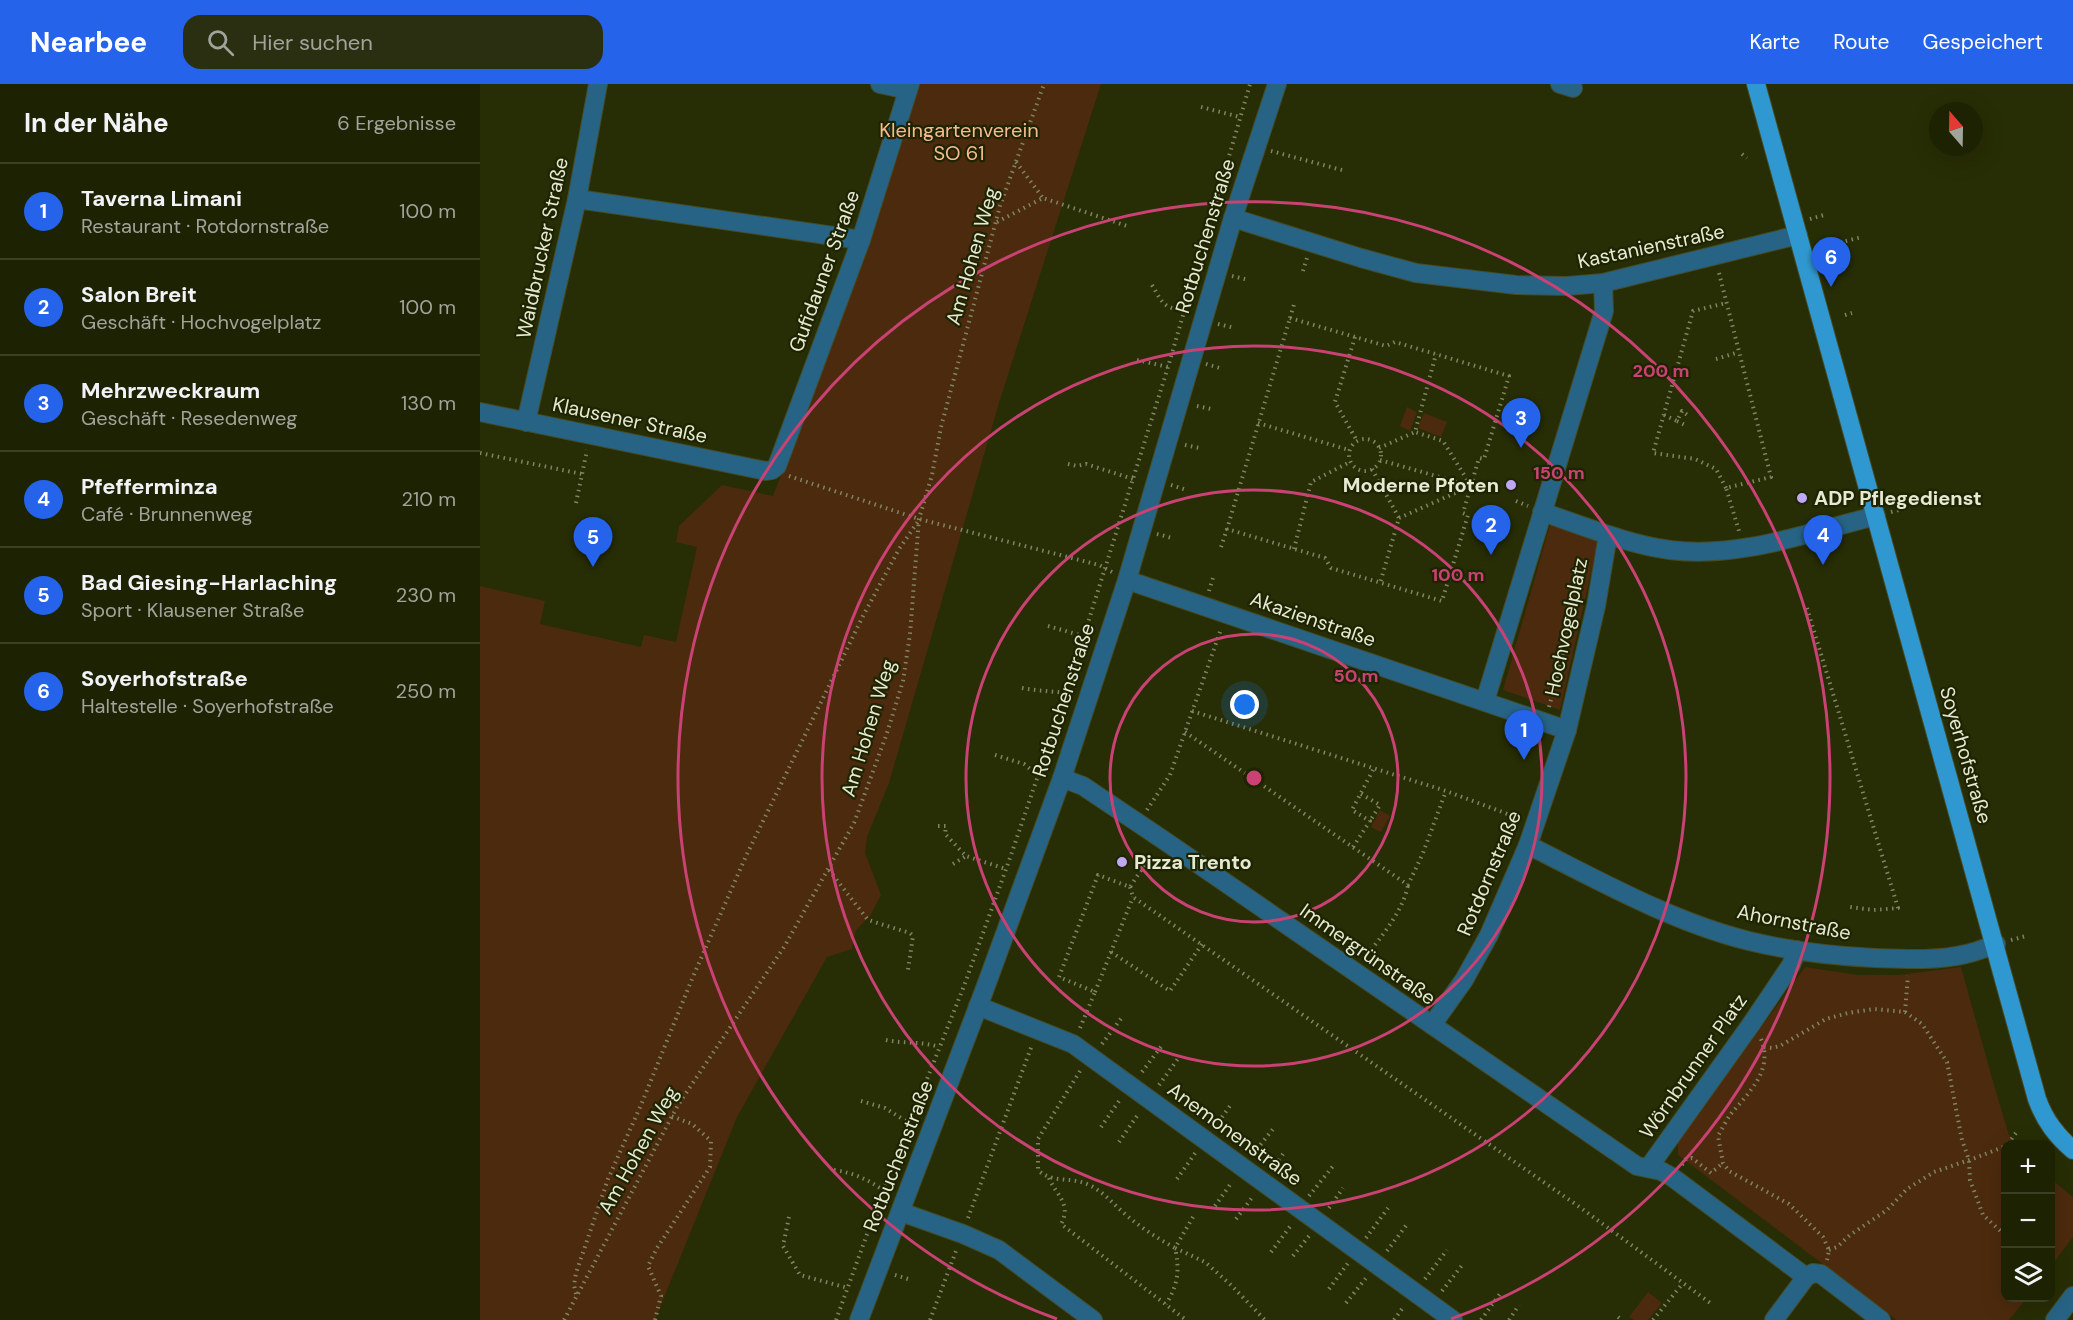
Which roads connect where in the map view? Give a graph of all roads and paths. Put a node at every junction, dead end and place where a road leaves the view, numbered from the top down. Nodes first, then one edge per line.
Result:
1 (598, 84) edge
2 (880, 84) edge
3 (1044, 84) edge
4 (1250, 84) edge
5 (1277, 84) edge
6 (1756, 84) edge
7 (909, 87) edge
8 (1201, 107) dead end
9 (1240, 117) junction
10 (1256, 147) junction
11 (1742, 154) dead end
12 (1747, 158) dead end
13 (1016, 162) junction
14 (1342, 170) dead end
15 (1043, 198) junction
16 (577, 199) junction
17 (1233, 218) junction
18 (996, 223) junction
19 (1127, 225) dead end
20 (1798, 235) junction
21 (1862, 237) dead end
22 (861, 240) junction
23 (1834, 244) dead end
24 (1720, 279) dead end
25 (1603, 283) junction
26 (1152, 285) dead end
27 (1295, 301) dead end
28 (1726, 303) junction
29 (1184, 312) junction
30 (1852, 313) dead end
31 (1845, 315) dead end
32 (1290, 318) junction
33 (1355, 337) junction
34 (1739, 352) junction
35 (1436, 354) junction
36 (1716, 358) dead end
37 (1137, 360) dead end
38 (1168, 367) junction
39 (480, 412) edge
40 (1664, 415) junction
41 (1690, 417) dead end
42 (1677, 421) junction
43 (526, 422) junction
44 (1258, 423) junction
45 (1685, 425) dead end
46 (1415, 432) junction
47 (590, 435) junction
48 (1357, 441) junction
49 (1379, 448) junction
50 (1349, 450) junction
51 (480, 453) edge
52 (1380, 460) junction
53 (1350, 462) junction
54 (1068, 464) dead end
55 (775, 468) junction
56 (1372, 469) junction
57 (582, 474) junction
58 (1133, 478) junction
59 (1471, 486) junction
60 (1726, 488) junction
61 (1486, 491) dead end
62 (576, 503) dead end
63 (1542, 512) junction
64 (1876, 516) junction
65 (1399, 518) junction
66 (919, 519) junction
67 (1227, 529) junction
68 (1608, 535) junction
69 (1221, 547) dead end
70 (1294, 549) junction
71 (1744, 549) junction
72 (1105, 568) junction
73 (1127, 580) junction
74 (1380, 583) junction
75 (1807, 608) dead end
76 (1227, 613) junction
77 (1048, 626) dead end
78 (1083, 636) junction
79 (1022, 688) dead end
80 (1065, 693) junction
81 (1485, 701) junction
82 (1192, 711) junction
83 (1567, 730) junction
84 (1185, 732) junction
85 (994, 755) dead end
86 (1374, 768) junction
87 (1038, 771) junction
88 (1062, 777) junction
89 (1446, 791) junction
90 (1361, 794) junction
91 (1370, 821) junction
92 (1139, 824) junction
93 (1536, 824) junction
94 (938, 826) dead end
95 (1162, 839) junction
96 (1528, 845) junction
97 (1353, 847) junction
98 (966, 856) junction
99 (953, 864) dead end
100 (1006, 869) junction
101 (828, 870) junction
102 (1408, 885) junction
103 (1130, 886) junction
104 (1133, 897) junction
105 (1850, 907) dead end
106 (1202, 944) junction
107 (1996, 944) junction
108 (1797, 950) junction
109 (1111, 952) junction
110 (1909, 959) junction
111 (908, 970) dead end
112 (1355, 972) junction
113 (1095, 992) junction
114 (978, 1006) junction
115 (1905, 1012) junction
116 (1124, 1016) dead end
117 (1752, 1023) junction
118 (1432, 1025) junction
119 (1038, 1029) junction
120 (886, 1040) dead end
121 (1074, 1044) junction
122 (1163, 1044) dead end
123 (939, 1047) junction
124 (1764, 1047) junction
125 (1091, 1056) junction
126 (1131, 1085) junction
127 (861, 1101) dead end
128 (1232, 1103) dead end
129 (671, 1116) junction
130 (909, 1123) junction
131 (1101, 1127) dead end
132 (1273, 1129) dead end
133 (2018, 1130) dead end
134 (1206, 1140) junction
135 (2011, 1140) edge
136 (2001, 1147) edge
137 (2073, 1150) edge
138 (1969, 1160) junction
139 (1723, 1163) junction
140 (1332, 1166) dead end
141 (1243, 1167) junction
142 (1649, 1167) junction
143 (834, 1170) dead end
144 (1049, 1177) junction
145 (1672, 1177) junction
146 (1177, 1179) dead end
147 (1264, 1182) junction
148 (1343, 1188) dead end
149 (883, 1190) junction
150 (1215, 1206) dead end
151 (1388, 1208) dead end
152 (1301, 1210) junction
153 (901, 1212) junction
154 (1193, 1216) dead end
155 (789, 1217) dead end
156 (1236, 1219) dead end
157 (1319, 1222) junction
158 (2001, 1231) edge
159 (963, 1234) junction
160 (1175, 1248) junction
161 (1357, 1250) junction
162 (1829, 1250) junction
163 (1271, 1252) dead end
164 (1293, 1256) dead end
165 (1813, 1275) junction
166 (1683, 1283) junction
167 (848, 1288) junction
168 (1329, 1290) dead end
169 (1502, 1291) dead end
170 (576, 1296) junction
171 (2073, 1296) edge
172 (1166, 1304) junction
173 (1519, 1305) dead end
174 (1713, 1305) dead end
175 (564, 1320) edge
176 (655, 1320) edge
177 (836, 1320) edge
178 (859, 1320) edge
179 (930, 1320) edge
180 (1093, 1320) edge
181 (1186, 1320) edge
182 (1265, 1320) edge
183 (1453, 1320) edge
184 (1481, 1320) edge
185 (1509, 1320) edge
186 (1653, 1320) edge
187 (1774, 1320) edge
188 (1881, 1320) edge
189 (2055, 1320) edge

1 - 16 street, Waidbrucker Straße
2 - 7 street
3 - 13 path, Am Hohen Weg
4 - 9 path
5 - 10 street, Rotbuchenstraße
6 - 20 main road, Soyerhofstraße
7 - 22 street, Gufidauner Straße
8 - 9 path
9 - 29 path
10 - 14 path
10 - 17 street, Rotbuchenstraße
11 - 12 path
13 - 15 path
13 - 18 path, Am Hohen Weg
15 - 18 path
15 - 19 path
16 - 22 street
16 - 43 street, Waidbrucker Straße
17 - 25 street, Kastanienstraße
17 - 73 street, Rotbuchenstraße
18 - 66 path, Am Hohen Weg
20 - 25 street, Kastanienstraße
20 - 64 main road, Soyerhofstraße
21 - 23 path
22 - 55 street, Gufidauner Straße
24 - 28 path
25 - 63 street
26 - 29 path
27 - 32 path
28 - 34 path
28 - 40 path
29 - 38 path
30 - 31 path
32 - 33 path
32 - 44 path
33 - 35 path
33 - 48 path
34 - 36 path
34 - 60 path
35 - 46 path
35 - 59 path
37 - 38 path
38 - 58 path
39 - 43 street, Klausener Straße
40 - 42 path
40 - 60 path
41 - 42 path
42 - 45 path
43 - 47 street, Klausener Straße
44 - 50 path
44 - 67 path
46 - 49 path
46 - 59 path
47 - 55 street, Klausener Straße
47 - 57 path
48 - 49 path
48 - 50 path
49 - 52 path
50 - 53 path
51 - 57 path
52 - 56 path
52 - 59 path
53 - 56 path
53 - 70 path
54 - 58 path
55 - 66 path
56 - 65 path
57 - 62 path
58 - 72 path
59 - 61 path
59 - 65 path
59 - 74 path
60 - 71 path
63 - 68 street
63 - 81 street
64 - 71 street
64 - 107 main road, Soyerhofstraße
65 - 74 path
66 - 72 path
66 - 101 path, Am Hohen Weg
66 - 170 path
67 - 69 path
67 - 70 path
68 - 71 street
68 - 83 street, Hochvogelplatz
70 - 74 path
72 - 73 path
72 - 78 path
73 - 76 street, Akazienstraße
73 - 88 street, Rotbuchenstraße
75 - 105 path
76 - 81 street, Akazienstraße
76 - 82 path
77 - 78 path
78 - 80 path
79 - 80 path
80 - 87 path
81 - 83 street, Hochvogelplatz
82 - 84 path
82 - 86 path
83 - 93 street, Rotdornstraße
84 - 92 path
84 - 97 path
85 - 87 path
86 - 89 path
86 - 90 path
87 - 100 path
88 - 92 street, Immergrünstraße
88 - 114 street, Rotbuchenstraße
89 - 93 path
89 - 102 path
90 - 91 path
90 - 91 path
91 - 97 path
92 - 95 street, Immergrünstraße
93 - 96 street, Rotdornstraße
94 - 98 path
95 - 103 path
95 - 112 street, Immergrünstraße
96 - 108 street, Ahornstraße
96 - 118 street, Rotdornstraße
97 - 102 path
98 - 99 path
98 - 100 path
100 - 123 path
101 - 111 path
101 - 129 path, Am Hohen Weg
102 - 112 path
103 - 104 path
103 - 113 path
104 - 106 path
104 - 109 path
106 - 109 path
106 - 166 path
107 - 110 street, Ahornstraße
107 - 137 main road, Soyerhofstraße
108 - 110 street, Ahornstraße
108 - 117 street, Wörnbrunner Platz
109 - 113 path
110 - 115 path
112 - 118 street, Immergrünstraße
113 - 121 path
114 - 119 street, Anemonenstraße
114 - 153 street, Rotbuchenstraße
115 - 124 path
115 - 138 path
116 - 125 path
117 - 124 path
117 - 142 street, Wörnbrunner Platz
118 - 142 street, Immergrünstraße
119 - 121 street, Anemonenstraße
119 - 159 path
120 - 123 path
121 - 125 street, Anemonenstraße
122 - 126 path
123 - 130 path
124 - 139 path
125 - 126 street, Anemonenstraße
125 - 144 path
126 - 131 path
126 - 134 street, Anemonenstraße
127 - 130 path
128 - 134 path
129 - 170 path, Am Hohen Weg
129 - 176 path
130 - 149 path
132 - 141 path
133 - 135 path
134 - 141 street, Anemonenstraße
134 - 146 path
136 - 138 path
138 - 158 path
138 - 162 path
139 - 145 path
139 - 162 path
140 - 152 path
141 - 147 street, Anemonenstraße
141 - 150 path
142 - 145 street, Wörnbrunner Platz
143 - 149 path
144 - 160 path
144 - 172 path
145 - 165 street, Wörnbrunner Platz
147 - 152 street, Anemonenstraße
147 - 156 path
148 - 157 path
149 - 167 path
151 - 161 path
152 - 157 street, Anemonenstraße
152 - 163 path
153 - 159 street
153 - 178 street, Rotbuchenstraße
154 - 160 path
155 - 167 path
157 - 161 street, Anemonenstraße
157 - 164 path
159 - 179 path
159 - 180 street
160 - 172 path
160 - 182 path
161 - 168 path
161 - 183 street, Anemonenstraße
162 - 165 path
165 - 187 street
165 - 188 street, Wörnbrunner Platz
166 - 174 path
166 - 186 path
167 - 177 path
169 - 184 path
170 - 175 path, Am Hohen Weg
171 - 189 street
172 - 181 path
173 - 185 path

